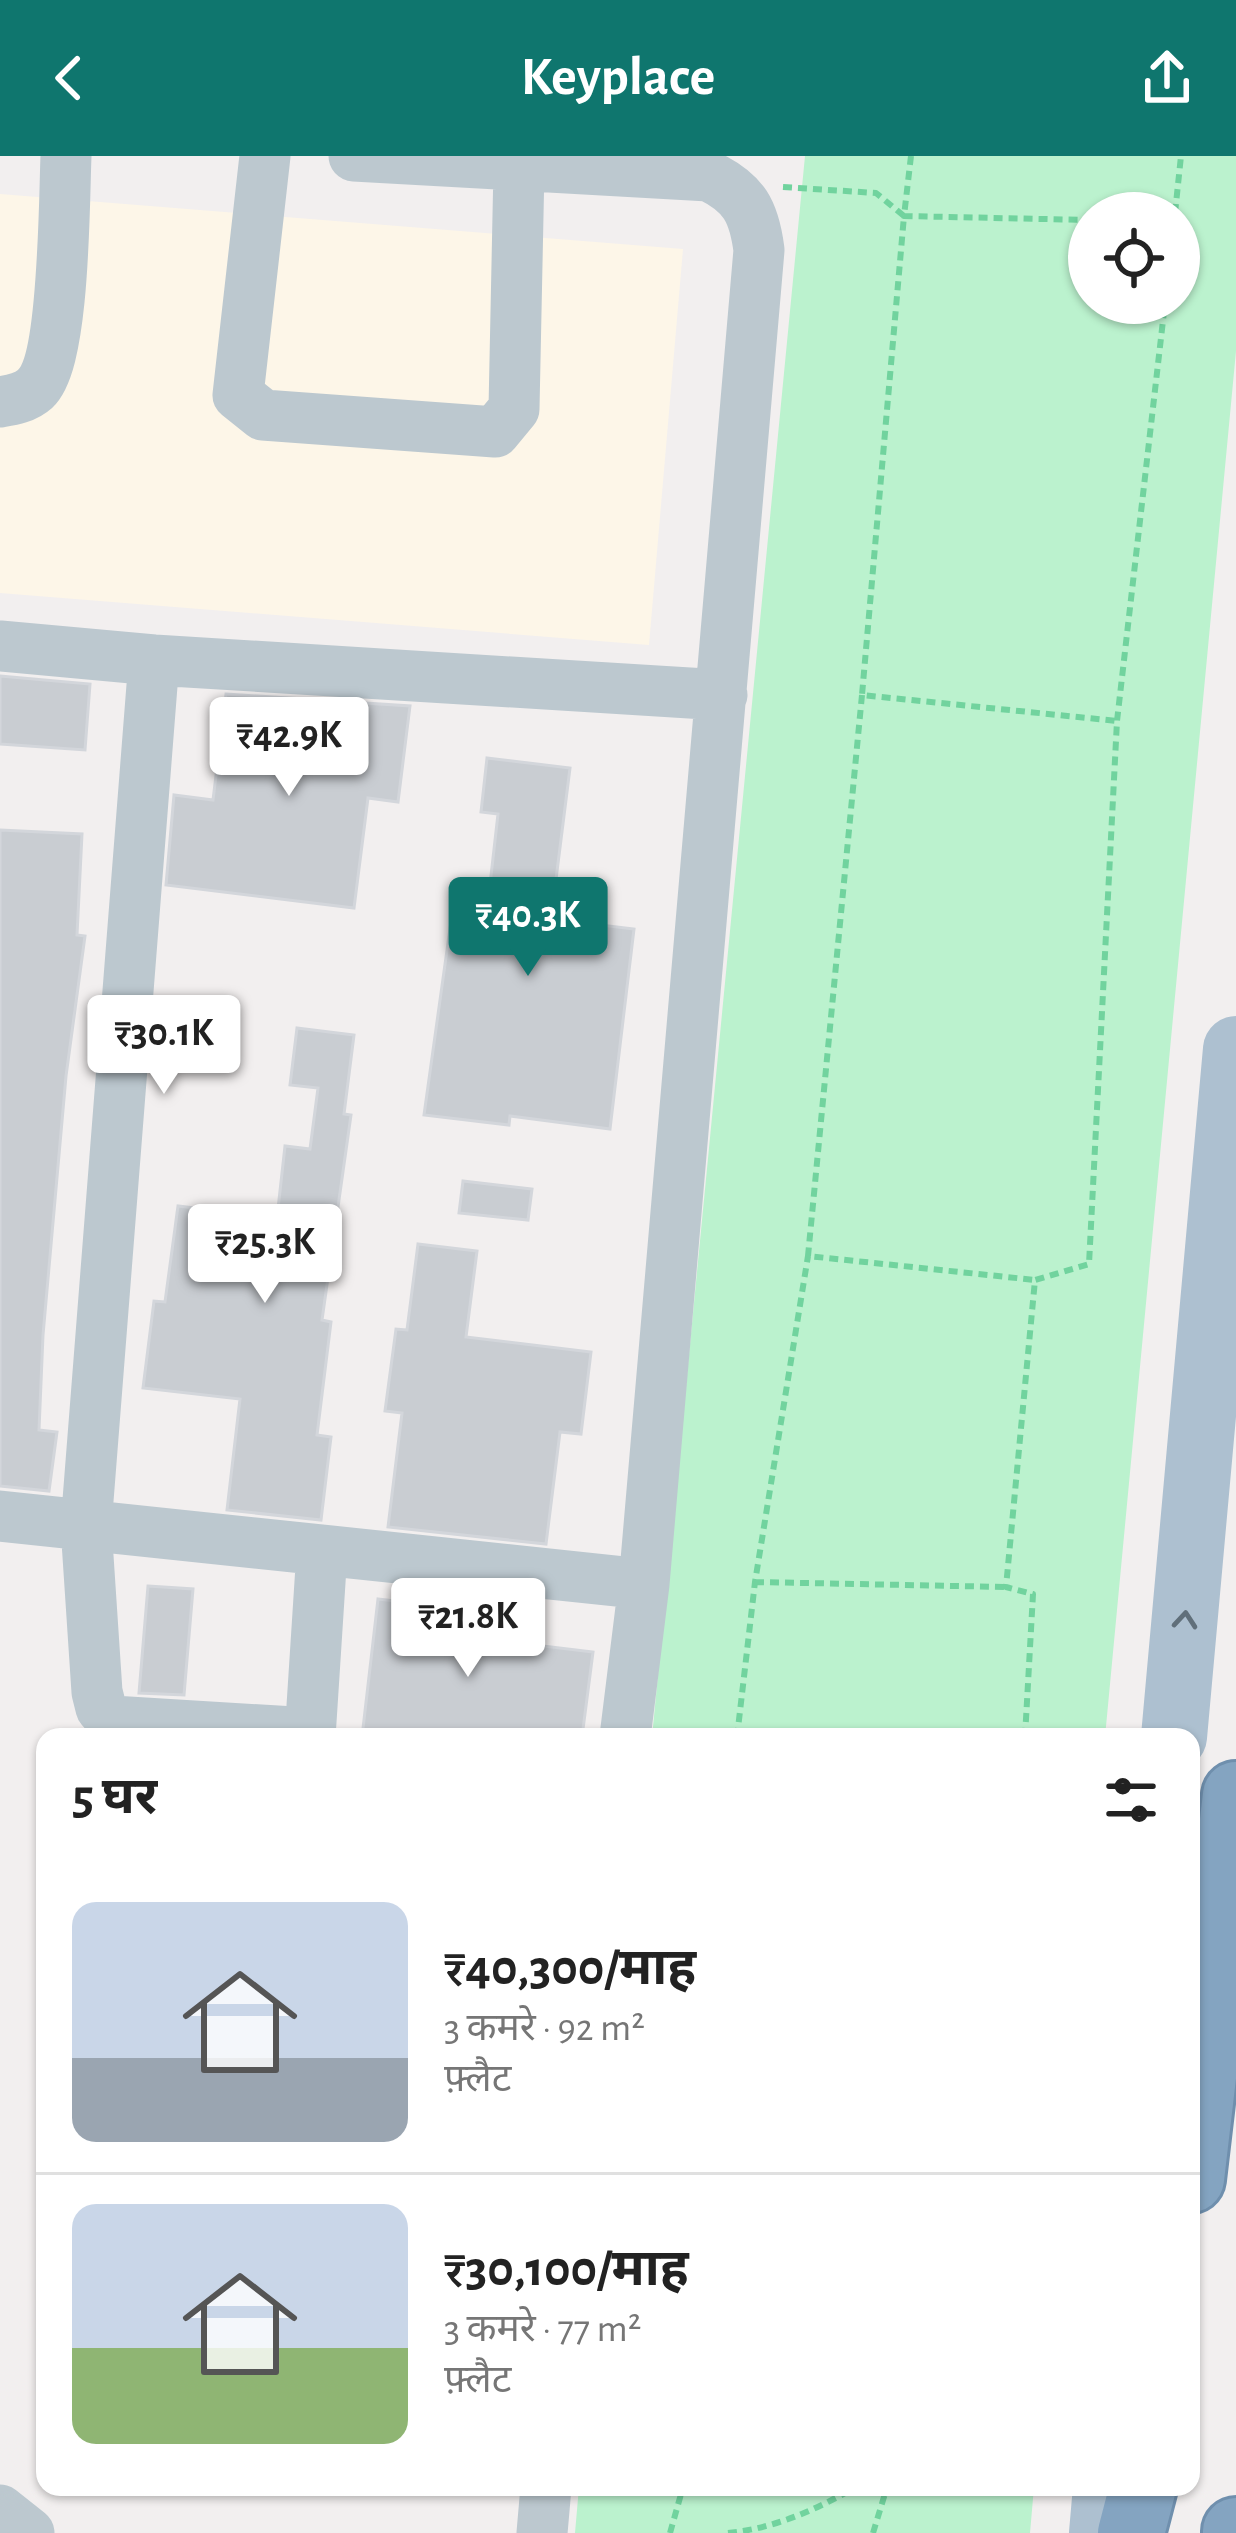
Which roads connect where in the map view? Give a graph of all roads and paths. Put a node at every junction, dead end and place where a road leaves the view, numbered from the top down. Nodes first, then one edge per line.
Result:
1 (66, 156) edge
2 (265, 156) edge
3 (354, 156) edge
4 (911, 156) edge
5 (1181, 156) edge
6 (519, 167) junction
7 (750, 182) edge
8 (1177, 192) edge
9 (904, 216) junction
10 (1068, 220) edge
11 (1163, 324) edge
12 (0, 403) edge
13 (0, 646) edge
14 (154, 660) junction
15 (722, 695) junction
16 (862, 695) junction
17 (1117, 721) junction
18 (1236, 1049) edge
19 (808, 1256) junction
20 (1036, 1280) junction
21 (0, 1516) edge
22 (86, 1526) junction
23 (322, 1550) junction
24 (755, 1582) junction
25 (644, 1584) junction
26 (1006, 1587) junction
27 (211, 1728) edge
28 (310, 1728) edge
29 (626, 1728) edge
30 (738, 1728) edge
31 (1026, 1728) edge
32 (1175, 1728) edge
33 (1236, 1795) edge
34 (1200, 2102) edge
35 (545, 2496) edge
36 (680, 2496) edge
37 (840, 2496) edge
38 (884, 2496) edge
39 (1105, 2496) edge
40 (1141, 2496) edge
41 (0, 2510) edge
42 (29, 2533) edge
43 (542, 2533) edge
44 (670, 2533) edge
45 (728, 2533) edge
46 (873, 2533) edge
47 (1102, 2533) edge
48 (1131, 2533) edge

1 - 12 street
2 - 6 street
3 - 6 street
4 - 9 path
5 - 8 path
6 - 7 street
7 - 9 path
7 - 15 street
9 - 10 path
9 - 16 path
11 - 17 path
13 - 14 street
14 - 15 street
14 - 22 street
15 - 25 street
16 - 17 path
16 - 19 path
17 - 20 path
32 -> 18 main road
19 - 20 path
19 - 24 path
20 - 26 path
21 - 22 street
22 - 23 street
22 - 27 street
23 - 25 street
23 - 28 street
24 - 26 path
24 - 30 path
25 - 29 street
26 - 31 path
33 - 34 highway
35 - 43 street
36 - 44 path
37 - 45 path
38 - 46 path
39 - 47 main road
40 - 48 highway
41 - 42 street

